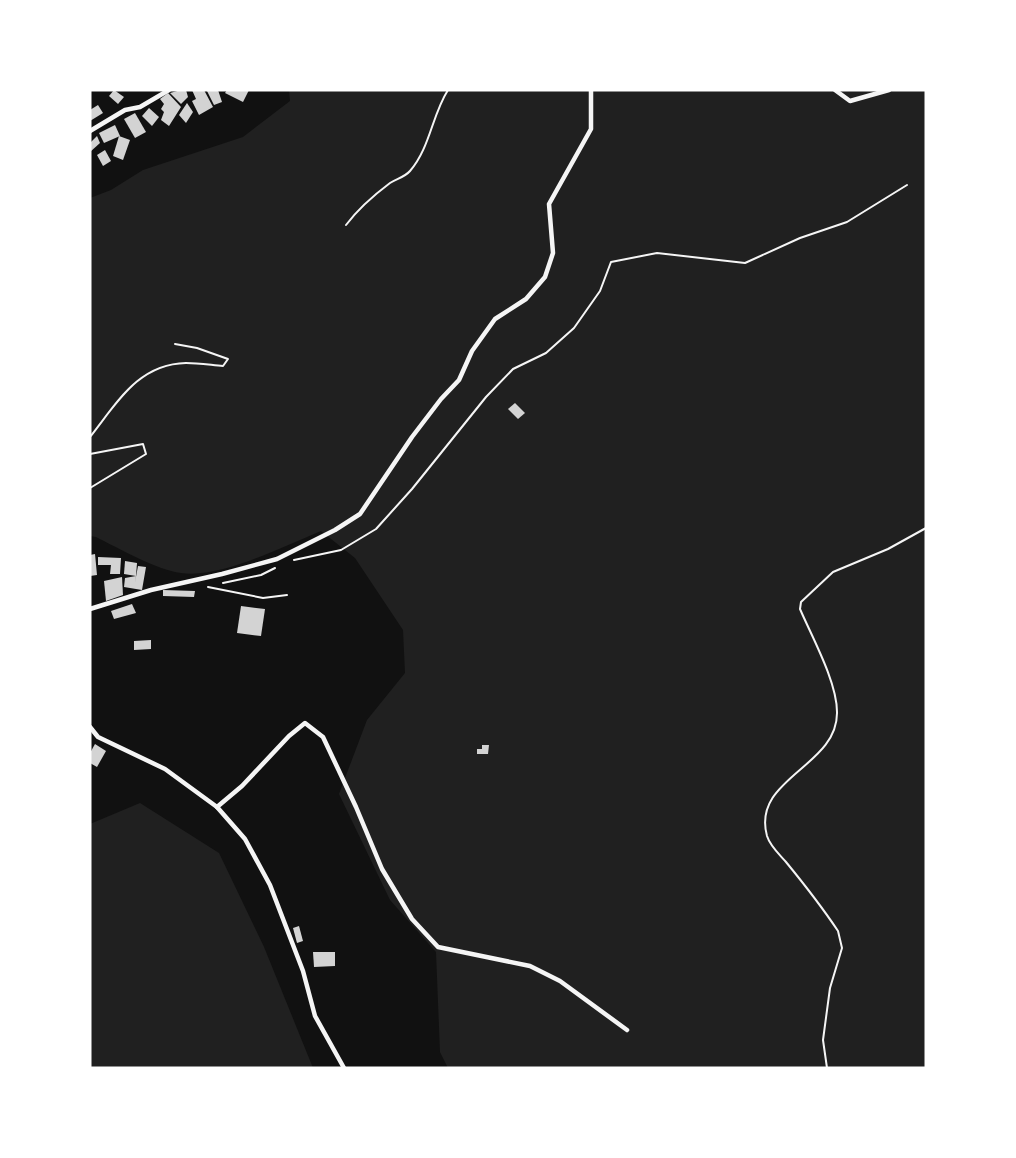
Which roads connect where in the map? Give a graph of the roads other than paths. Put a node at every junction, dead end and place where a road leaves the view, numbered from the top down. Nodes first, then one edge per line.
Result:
1 (169, 90) edge
2 (591, 90) edge
3 (835, 90) edge
4 (889, 90) edge
5 (90, 131) edge
6 (175, 344) dead end
7 (90, 436) edge
8 (90, 453) edge
9 (90, 488) edge
10 (926, 528) edge
11 (208, 587) road end
12 (287, 595) dead end
13 (91, 608) edge
14 (90, 727) edge
15 (217, 807) junction
16 (627, 1030) dead end
17 (344, 1068) edge
18 (827, 1068) edge

1 - 5 street
2 - 13 street
3 - 4 street
6 - 7 lane
8 - 9 lane
10 - 18 lane
11 - 12 lane
14 - 15 street
15 - 16 street
15 - 17 street

